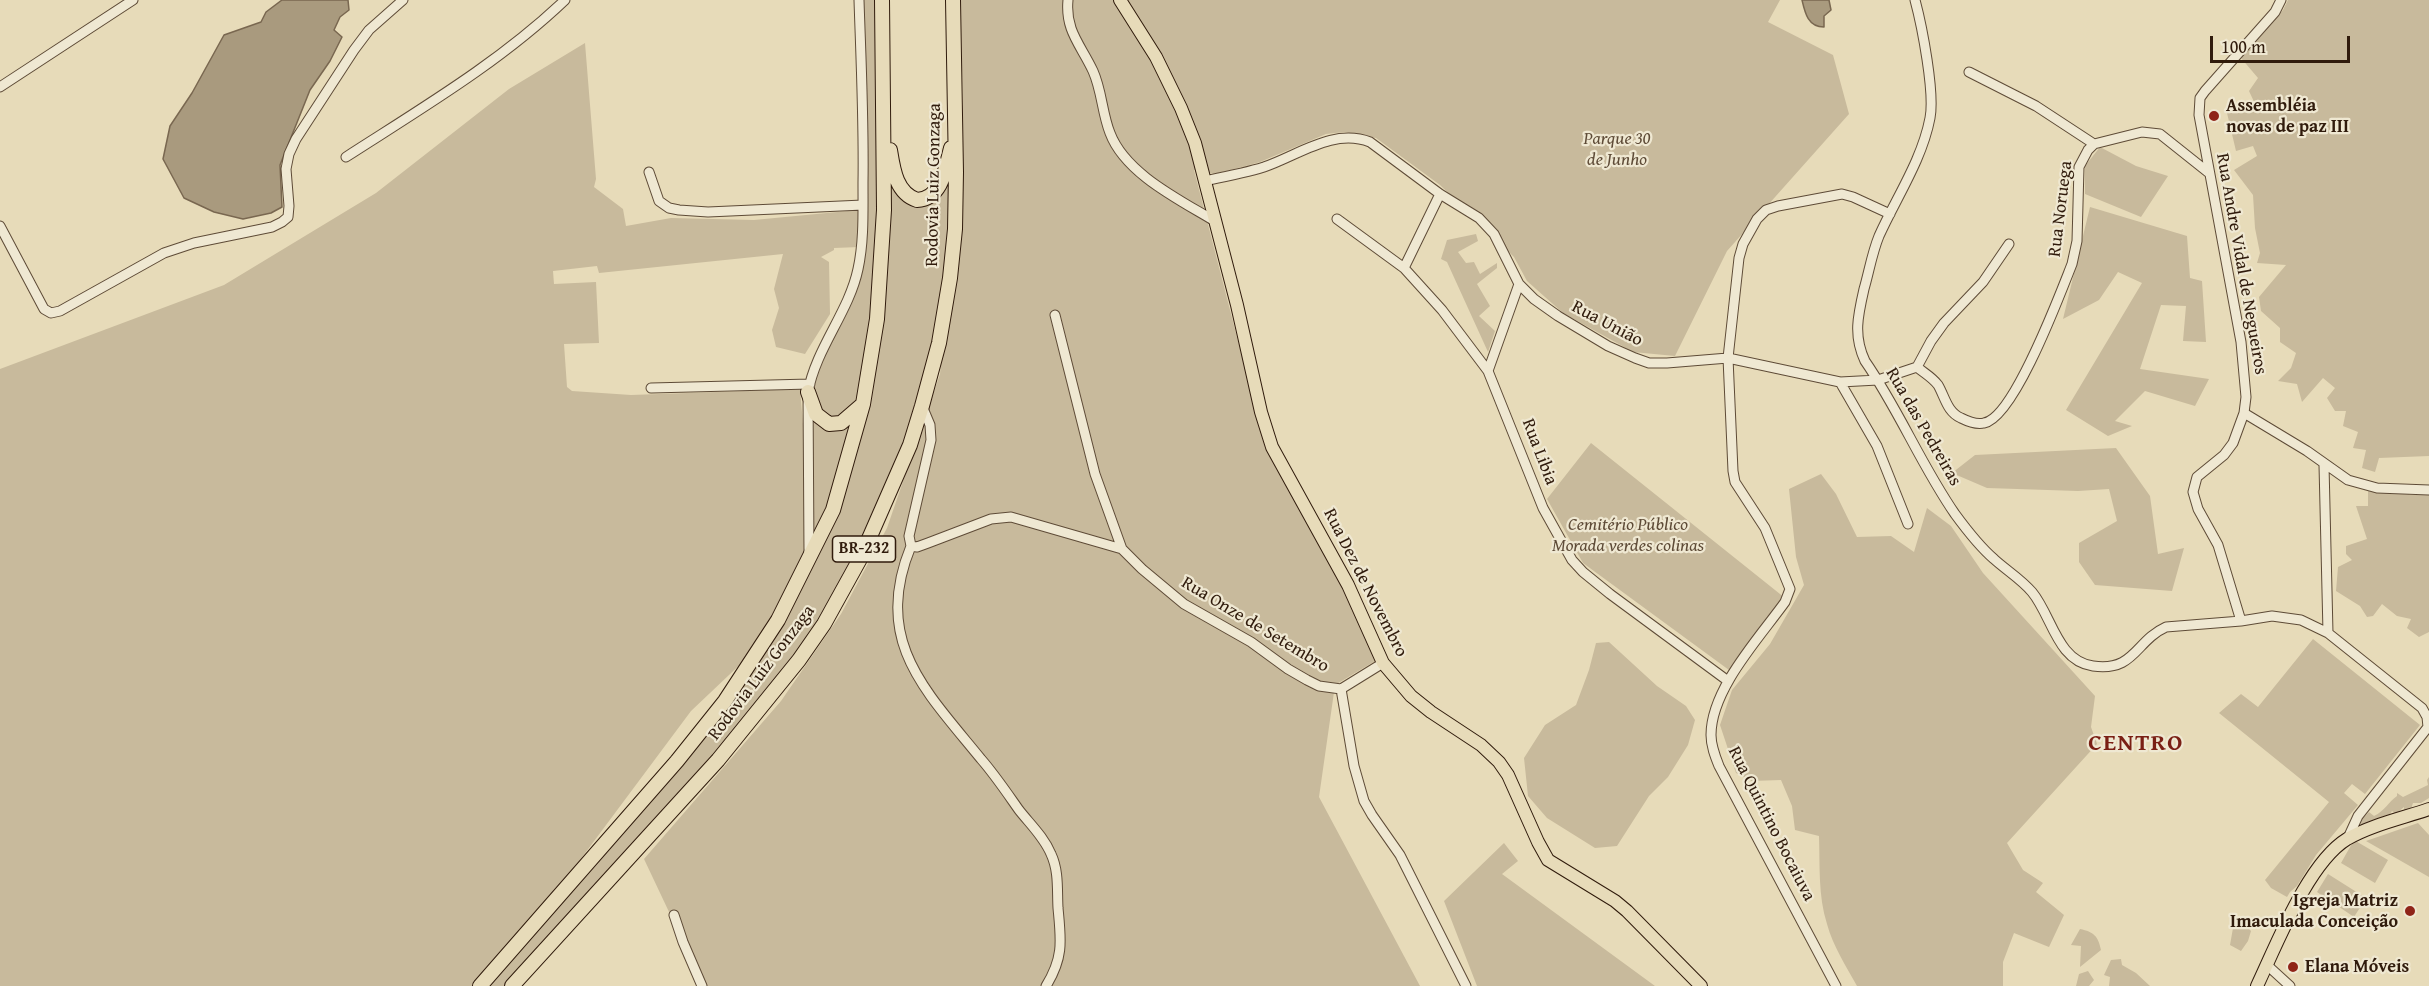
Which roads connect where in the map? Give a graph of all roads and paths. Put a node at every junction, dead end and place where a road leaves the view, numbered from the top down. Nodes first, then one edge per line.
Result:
1 (133, 0) edge
2 (403, 0) edge
3 (565, 0) edge
4 (859, 0) edge
5 (882, 0) edge
6 (953, 0) edge
7 (1068, 0) edge
8 (1120, 0) edge
9 (1915, 0) edge
10 (2281, 0) edge
11 (1969, 72) dead end
12 (0, 87) edge
13 (883, 104) junction
14 (954, 135) junction
15 (2094, 144) junction
16 (346, 157) dead end
17 (649, 172) dead end
18 (2209, 173) junction
19 (1204, 181) junction
20 (1440, 194) junction
21 (863, 205) junction
22 (1890, 214) junction
23 (1337, 219) dead end
24 (1213, 220) junction
25 (0, 226) edge
26 (2009, 244) dead end
27 (1404, 268) junction
28 (1519, 284) junction
29 (1055, 315) dead end
30 (1728, 358) junction
31 (1917, 367) junction
32 (1488, 371) junction
33 (1878, 380) junction
34 (1840, 382) junction
35 (651, 388) dead end
36 (809, 388) junction
37 (863, 404) junction
38 (922, 406) junction
39 (2244, 413) junction
40 (2324, 465) junction
41 (2429, 490) edge
42 (1908, 524) dead end
43 (911, 546) junction
44 (1122, 549) junction
45 (809, 558) junction
46 (2241, 621) junction
47 (2328, 633) junction
48 (1383, 663) junction
49 (1728, 681) junction
50 (1341, 689) junction
51 (2429, 809) edge
52 (2347, 840) junction
53 (674, 915) dead end
54 (2267, 965) junction
55 (480, 986) edge
56 (512, 986) edge
57 (702, 986) edge
58 (1046, 986) edge
59 (1466, 986) edge
60 (1701, 986) edge
61 (1836, 986) edge
62 (2257, 986) edge
63 (2290, 986) edge

1 - 12 street
2 - 25 street
3 - 16 street
4 - 21 street
5 - 13 highway, Rodovia Luiz Gonzaga / BR-232
6 - 14 highway, Rodovia Luiz Gonzaga / BR-232
7 - 24 street
8 - 19 main road, Rua Dez de Novembro
9 - 22 street, Rua das Pedreiras
10 - 18 street, Rua Andre Vidal de Negueiros
11 - 15 street
13 - 14 highway, BR-232
13 - 37 highway, Rodovia Luiz Gonzaga / BR-232
14 - 38 highway, Rodovia Luiz Gonzaga / BR-232
15 - 18 street, Rua Noruega
15 - 31 street, Rua Noruega
17 - 21 street
18 - 39 street, Rua Andre Vidal de Negueiros
19 - 20 street, Rua União
19 - 24 main road, Rua Dez de Novembro
20 - 27 street
20 - 28 street, Rua União
21 - 36 street
22 - 30 street, Rua Quintino Bocaiuva
22 - 33 street, Rua das Pedreiras
23 - 27 street, Rua Libia
24 - 48 main road, Rua Dez de Novembro
26 - 31 street
27 - 32 street, Rua Libia
28 - 30 street, Rua União
28 - 32 street
29 - 44 street, Rua Onze de Setembro
30 - 34 street, Rua União
30 - 49 street, Rua Quintino Bocaiuva
31 - 33 street, Rua União
32 - 49 street, Rua Libia
33 - 34 street, Rua União
33 - 46 street, Rua das Pedreiras
34 - 42 street
35 - 36 street
36 - 37 highway
36 - 45 street
37 - 45 highway, Rodovia Luiz Gonzaga / BR-232
38 - 43 street
38 - 56 highway, Rodovia Luiz Gonzaga / BR-232
39 - 40 street
39 - 46 street, Rua Andre Vidal de Negueiros
40 - 41 street
40 - 47 street
43 - 44 street
43 - 58 street
44 - 50 street, Rua Onze de Setembro
45 - 55 highway, Rodovia Luiz Gonzaga / BR-232
46 - 47 street
47 - 52 street
48 - 50 street
48 - 60 main road, Rua Dez de Novembro
49 - 61 street, Rua Quintino Bocaiuva
50 - 59 street, Rua Onze de Setembro
51 - 52 main road
52 - 54 main road
53 - 57 street
54 - 62 main road
54 - 63 street

